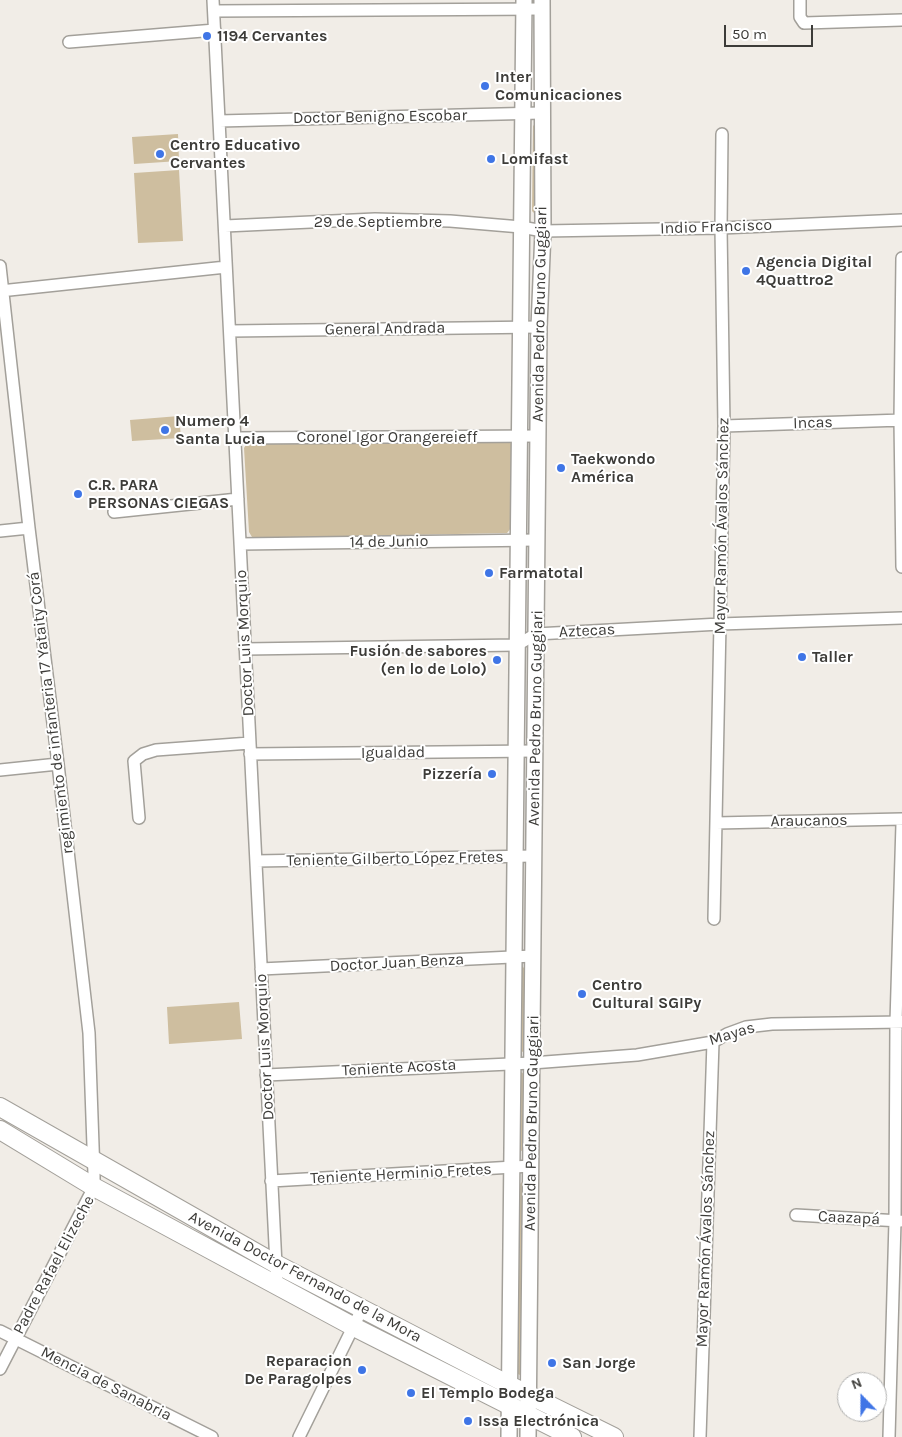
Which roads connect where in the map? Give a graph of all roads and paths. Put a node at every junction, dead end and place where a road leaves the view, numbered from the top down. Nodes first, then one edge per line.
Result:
1 (800, 0) edge
2 (524, 4) edge
3 (542, 4) edge
4 (214, 5) edge
5 (902, 20) edge
6 (215, 30) junction
7 (69, 42) dead end
8 (523, 113) junction
9 (541, 113) junction
10 (219, 121) junction
11 (722, 134) dead end
12 (902, 220) edge
13 (224, 226) junction
14 (721, 228) junction
15 (531, 229) junction
16 (902, 258) edge
17 (0, 266) edge
18 (226, 267) junction
19 (2, 291) edge
20 (520, 327) junction
21 (539, 327) junction
22 (230, 331) junction
23 (901, 420) edge
24 (724, 426) junction
25 (520, 436) junction
26 (538, 436) junction
27 (235, 438) junction
28 (238, 499) junction
29 (114, 512) dead end
30 (29, 528) junction
31 (0, 531) edge
32 (537, 540) junction
33 (518, 541) junction
34 (240, 544) junction
35 (902, 567) edge
36 (902, 618) edge
37 (720, 624) junction
38 (536, 634) junction
39 (517, 645) junction
40 (245, 649) junction
41 (250, 749) junction
42 (516, 751) junction
43 (535, 751) junction
44 (58, 764) junction
45 (0, 770) edge
46 (139, 818) dead end
47 (902, 819) edge
48 (716, 823) junction
49 (902, 824) edge
50 (534, 856) junction
51 (515, 857) junction
52 (256, 861) junction
53 (714, 919) dead end
54 (533, 956) junction
55 (514, 957) junction
56 (261, 969) junction
57 (899, 1022) edge
58 (713, 1042) junction
59 (532, 1062) junction
60 (513, 1063) junction
61 (266, 1075) junction
62 (0, 1107) edge
63 (0, 1130) edge
64 (94, 1161) junction
65 (531, 1166) junction
66 (512, 1168) junction
67 (272, 1181) junction
68 (94, 1187) junction
69 (796, 1215) dead end
70 (898, 1221) edge
71 (276, 1264) junction
72 (277, 1285) junction
73 (362, 1309) junction
74 (354, 1327) junction
75 (0, 1331) edge
76 (15, 1338) junction
77 (0, 1369) edge
78 (510, 1385) junction
79 (529, 1394) junction
80 (510, 1405) junction
81 (528, 1416) junction
82 (890, 1422) junction
83 (902, 1422) edge
84 (212, 1437) edge
85 (299, 1437) edge
86 (509, 1437) edge
87 (528, 1437) edge
88 (572, 1437) edge
89 (614, 1437) edge
90 (700, 1437) edge
91 (889, 1437) edge

1 - 5 street
2 - 3 street
2 - 4 street
2 - 8 main road, Avenida Pedro Bruno Guggiari
3 - 9 main road, Avenida Pedro Bruno Guggiari
4 - 6 street, Doctor Luis Morquio
6 - 7 street
6 - 10 street, Doctor Luis Morquio
8 - 9 street, Doctor Benigno Escobar
8 - 10 street, Doctor Benigno Escobar
8 - 15 main road, Avenida Pedro Bruno Guggiari
9 - 15 main road, Avenida Pedro Bruno Guggiari
10 - 13 street, Doctor Luis Morquio
11 - 14 street, Mayor Ramón Ávalos Sánchez
12 - 14 street, Indio Francisco
13 - 15 street, 29 de Septiembre
13 - 18 street, Doctor Luis Morquio
14 - 15 street, Indio Francisco
14 - 24 street, Mayor Ramón Ávalos Sánchez
15 - 20 main road, Avenida Pedro Bruno Guggiari
15 - 21 main road, Avenida Pedro Bruno Guggiari
16 - 23 street
17 - 19 street, regimiento de infanteria 17 Yataity Corá
18 - 19 street
18 - 22 street, Doctor Luis Morquio
19 - 30 street, regimiento de infanteria 17 Yataity Corá
20 - 21 street, General Andrada
20 - 22 street, General Andrada
20 - 25 main road, Avenida Pedro Bruno Guggiari
21 - 26 main road, Avenida Pedro Bruno Guggiari
22 - 27 street, Doctor Luis Morquio
23 - 24 street, Incas
23 - 35 street
24 - 37 street, Mayor Ramón Ávalos Sánchez
25 - 26 street, Coronel Igor Orangereieff
25 - 27 street, Coronel Igor Orangereieff
25 - 33 main road, Avenida Pedro Bruno Guggiari
26 - 32 main road, Avenida Pedro Bruno Guggiari
27 - 28 street, Doctor Luis Morquio
28 - 29 street
28 - 34 street, Doctor Luis Morquio
30 - 31 street
30 - 44 street, regimiento de infanteria 17 Yataity Corá
32 - 33 street, 14 de Junio
32 - 38 main road, Avenida Pedro Bruno Guggiari
33 - 34 street, 14 de Junio
33 - 39 main road, Avenida Pedro Bruno Guggiari
34 - 40 street, Doctor Luis Morquio
36 - 37 street, Aztecas
37 - 38 street, Aztecas
37 - 48 street, Mayor Ramón Ávalos Sánchez
38 - 39 street, Aztecas
38 - 43 main road, Avenida Pedro Bruno Guggiari
39 - 40 street, Aztecas
39 - 42 main road, Avenida Pedro Bruno Guggiari
40 - 41 street, Doctor Luis Morquio
41 - 42 street, Igualdad
41 - 46 street, Igualdad
41 - 52 street, Doctor Luis Morquio
42 - 43 street, Igualdad
42 - 51 main road, Avenida Pedro Bruno Guggiari
43 - 50 main road, Avenida Pedro Bruno Guggiari
44 - 45 street
44 - 64 street, regimiento de infanteria 17 Yataity Corá
47 - 48 street, Araucanos
48 - 53 street, Mayor Ramón Ávalos Sánchez
49 - 57 street
50 - 51 street, Teniente Gilberto López Fretes
50 - 54 main road, Avenida Pedro Bruno Guggiari
51 - 52 street, Teniente Gilberto López Fretes
51 - 55 main road, Avenida Pedro Bruno Guggiari
52 - 56 street, Doctor Luis Morquio
54 - 55 street, Doctor Juan Benza
54 - 59 main road, Avenida Pedro Bruno Guggiari
55 - 56 street, Doctor Juan Benza
55 - 60 main road, Avenida Pedro Bruno Guggiari
56 - 61 street, Doctor Luis Morquio
57 - 58 street, Mayas
57 - 70 street
58 - 59 street, Mayas
58 - 90 street, Mayor Ramón Ávalos Sánchez
59 - 60 street, Teniente Acosta
59 - 65 main road, Avenida Pedro Bruno Guggiari
60 - 61 street, Teniente Acosta
60 - 66 main road, Avenida Pedro Bruno Guggiari
61 - 67 street, Doctor Luis Morquio
62 - 64 highway, Avenida Doctor Fernando de la Mora
63 - 68 highway, Avenida Doctor Fernando de la Mora
64 - 68 street, regimiento de infanteria 17 Yataity Corá
64 - 71 highway, Avenida Doctor Fernando de la Mora
65 - 66 street, Teniente Herminio Fretes
65 - 79 main road, Avenida Pedro Bruno Guggiari
66 - 67 street, Teniente Herminio Fretes
66 - 78 main road, Avenida Pedro Bruno Guggiari
67 - 71 street, Doctor Luis Morquio
68 - 72 highway, Avenida Doctor Fernando de la Mora
68 - 76 street, Padre Rafael Elizeche
69 - 70 street, Caazapá
70 - 82 street
71 - 72 street, Doctor Luis Morquio
71 - 73 highway, Avenida Doctor Fernando de la Mora
72 - 74 highway, Avenida Doctor Fernando de la Mora
73 - 74 street
73 - 78 highway, Avenida Doctor Fernando de la Mora
74 - 80 highway, Avenida Doctor Fernando de la Mora
74 - 85 street
75 - 76 street, Mencia de Sanabria
76 - 77 street, Padre Rafael Elizeche
76 - 84 street, Mencia de Sanabria
78 - 79 highway, Avenida Doctor Fernando de la Mora
78 - 80 main road, Avenida Pedro Bruno Guggiari
79 - 81 main road, Avenida Pedro Bruno Guggiari
79 - 89 highway, Avenida Doctor Fernando de la Mora
80 - 81 highway, Avenida Doctor Fernando de la Mora
80 - 86 main road, Avenida Pedro Bruno Guggiari
81 - 87 main road, Avenida Pedro Bruno Guggiari
81 - 88 highway, Avenida Doctor Fernando de la Mora
82 - 83 street
82 - 91 street

